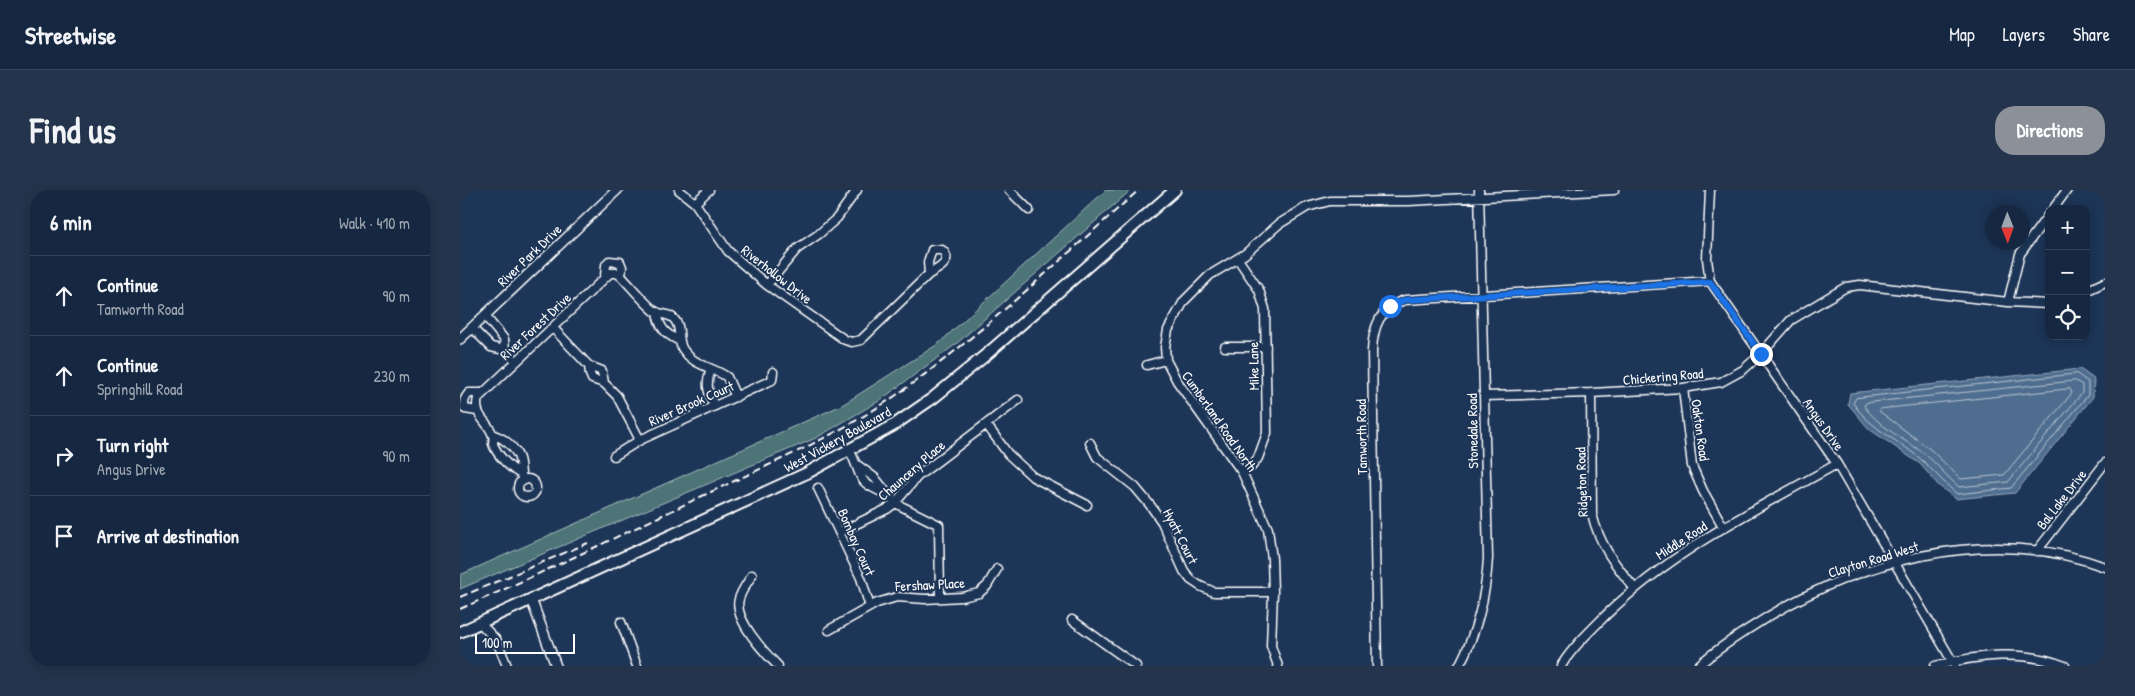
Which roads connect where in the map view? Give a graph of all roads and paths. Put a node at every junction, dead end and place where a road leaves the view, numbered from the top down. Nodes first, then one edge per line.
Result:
1 (617, 190) edge
2 (679, 190) edge
3 (709, 190) edge
4 (855, 190) edge
5 (1009, 190) edge
6 (1175, 190) edge
7 (1614, 190) edge
8 (1710, 190) edge
9 (2067, 190) edge
10 (1479, 193) edge
11 (695, 203) junction
12 (2056, 205) edge
13 (1029, 210) dead end
14 (2045, 220) edge
15 (1238, 259) junction
16 (928, 274) dead end
17 (605, 276) junction
18 (621, 276) junction
19 (1710, 282) junction
20 (2105, 282) edge
21 (767, 285) junction
22 (2090, 288) edge
23 (1481, 296) junction
24 (2008, 302) junction
25 (2045, 304) edge
26 (657, 312) junction
27 (485, 316) junction
28 (472, 328) junction
29 (552, 328) junction
30 (460, 339) edge
31 (678, 340) junction
32 (1225, 347) dead end
33 (1266, 347) junction
34 (504, 350) junction
35 (1761, 354) junction
36 (1166, 360) junction
37 (516, 361) junction
38 (1147, 365) dead end
39 (589, 366) junction
40 (711, 370) junction
41 (773, 372) dead end
42 (604, 383) junction
43 (1682, 388) junction
44 (480, 393) junction
45 (1591, 393) junction
46 (736, 396) junction
47 (1484, 396) junction
48 (1018, 400) dead end
49 (714, 406) junction
50 (477, 411) junction
51 (986, 424) junction
52 (493, 436) junction
53 (640, 440) junction
54 (1090, 443) dead end
55 (850, 451) junction
56 (614, 456) dead end
57 (2105, 463) edge
58 (1837, 464) junction
59 (1242, 472) junction
60 (818, 488) dead end
61 (895, 503) junction
62 (1087, 505) dead end
63 (1724, 528) junction
64 (840, 532) junction
65 (2037, 551) junction
66 (1894, 562) junction
67 (2105, 567) edge
68 (997, 569) dead end
69 (752, 575) dead end
70 (1634, 588) junction
71 (1273, 592) junction
72 (940, 597) junction
73 (532, 599) junction
74 (870, 607) junction
75 (1072, 620) dead end
76 (621, 622) dead end
77 (480, 623) junction
78 (830, 630) dead end
79 (460, 632) edge
80 (1953, 664) edge
81 (507, 666) edge
82 (556, 666) edge
83 (637, 666) edge
84 (778, 666) edge
85 (1136, 666) edge
86 (1278, 666) edge
87 (1377, 666) edge
88 (1460, 666) edge
89 (1561, 666) edge
90 (1698, 666) edge
91 (1935, 666) edge
92 (2064, 666) edge

1 - 27 street, River Park Drive
2 - 11 street, Riverhollow Drive
3 - 11 street
4 - 21 street
5 - 13 street
6 - 55 main road, West Vickery Boulevard
7 - 10 street
8 - 19 street, Angus Drive
9 - 12 street
10 - 15 street
10 - 23 street, Stonedale Road
11 - 21 street, Riverhollow Drive
14 - 24 street
15 - 33 street, Mike Lane
15 - 36 street
16 - 21 street, Riverhollow Drive
17 - 18 street
17 - 18 street, River Forest Drive
17 - 29 street, River Forest Drive
18 - 26 street, River Forest Drive
19 - 23 street, Tamworth Road
19 - 35 street, Angus Drive
20 - 22 street
23 - 47 street, Stonedale Road
23 - 87 street, Tamworth Road
24 - 25 street, Chickering Road
24 - 35 street, Chickering Road
26 - 31 street, River Forest Drive
26 - 31 street, River Forest Drive
27 - 28 street, River Park Drive
27 - 34 street
28 - 30 street, River Park Drive
28 - 34 street
29 - 37 street, River Forest Drive
29 - 39 street
31 - 40 street, River Forest Drive
32 - 33 street
33 - 59 street, Mike Lane
34 - 37 street
35 - 43 street, Chickering Road
35 - 58 street, Angus Drive
36 - 38 street
36 - 59 street, Cumberland Road North
37 - 44 street, River Forest Drive
39 - 42 street
39 - 42 street
40 - 46 street, River Forest Drive
40 - 49 street
41 - 46 street, River Brook Court
42 - 53 street
43 - 45 street, Chickering Road
43 - 63 street, Oakton Road
44 - 50 street
44 - 50 street, River Forest Drive
45 - 47 street, Chickering Road
45 - 70 street, Ridgeton Road
46 - 49 street, River Brook Court
47 - 88 street, Stonedale Road
48 - 51 street, Chauncery Place
49 - 53 street, River Brook Court
50 - 52 street
51 - 61 street, Chauncery Place
51 - 62 street
52 - 52 street
53 - 56 street, River Brook Court
54 - 71 street, Hyatt Court
55 - 61 street
55 - 73 main road, West Vickery Boulevard
57 - 65 street, Bal Lake Drive
58 - 63 street, Middle Road
58 - 66 street, Angus Drive
59 - 71 street, Cumberland Road North
60 - 64 street, Bombay Court
61 - 64 street, Chauncery Place
61 - 72 street
63 - 70 street, Middle Road
64 - 74 street, Bombay Court
65 - 66 street, Clayton Road West
65 - 67 street, Clayton Road West
66 - 80 street, Angus Drive
66 - 90 street, Clayton Road West
68 - 72 street, Fershaw Place
69 - 84 street
70 - 89 street, Middle Road
71 - 86 street, Cumberland Road North
72 - 74 street, Fershaw Place
73 - 77 main road, West Vickery Boulevard
73 - 82 street
74 - 78 street, Fershaw Place
75 - 85 street
76 - 83 street
77 - 79 main road, West Vickery Boulevard
77 - 81 street
80 - 91 street
80 - 92 street

